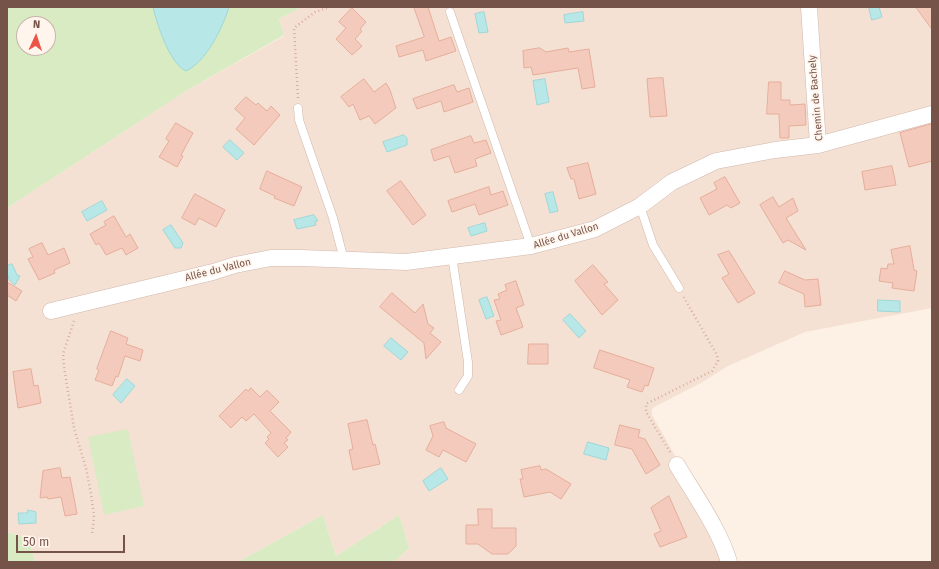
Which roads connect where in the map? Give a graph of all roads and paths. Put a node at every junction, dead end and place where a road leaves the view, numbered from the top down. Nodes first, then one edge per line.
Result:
1 (330, 7) edge
2 (809, 7) edge
3 (450, 12) dead end
4 (298, 108) joint
5 (932, 114) edge
6 (818, 146) junction
7 (640, 206) junction
8 (531, 246) junction
9 (452, 256) junction
10 (344, 260) junction
11 (679, 288) joint
12 (51, 311) dead end
13 (78, 316) dead end
14 (459, 390) dead end
15 (677, 465) joint
16 (92, 535) dead end
17 (729, 562) edge

1 - 4 path
2 - 6 street, Chemin de Bachely
3 - 8 lane
4 - 10 lane
5 - 6 street, Chemin de Bachely
6 - 7 street, Allée du Vallon
7 - 8 street, Allée du Vallon
7 - 11 lane
8 - 9 street, Allée du Vallon
9 - 10 street, Allée du Vallon
9 - 14 lane
10 - 12 street, Allée du Vallon
11 - 15 path
13 - 16 path
15 - 17 street

